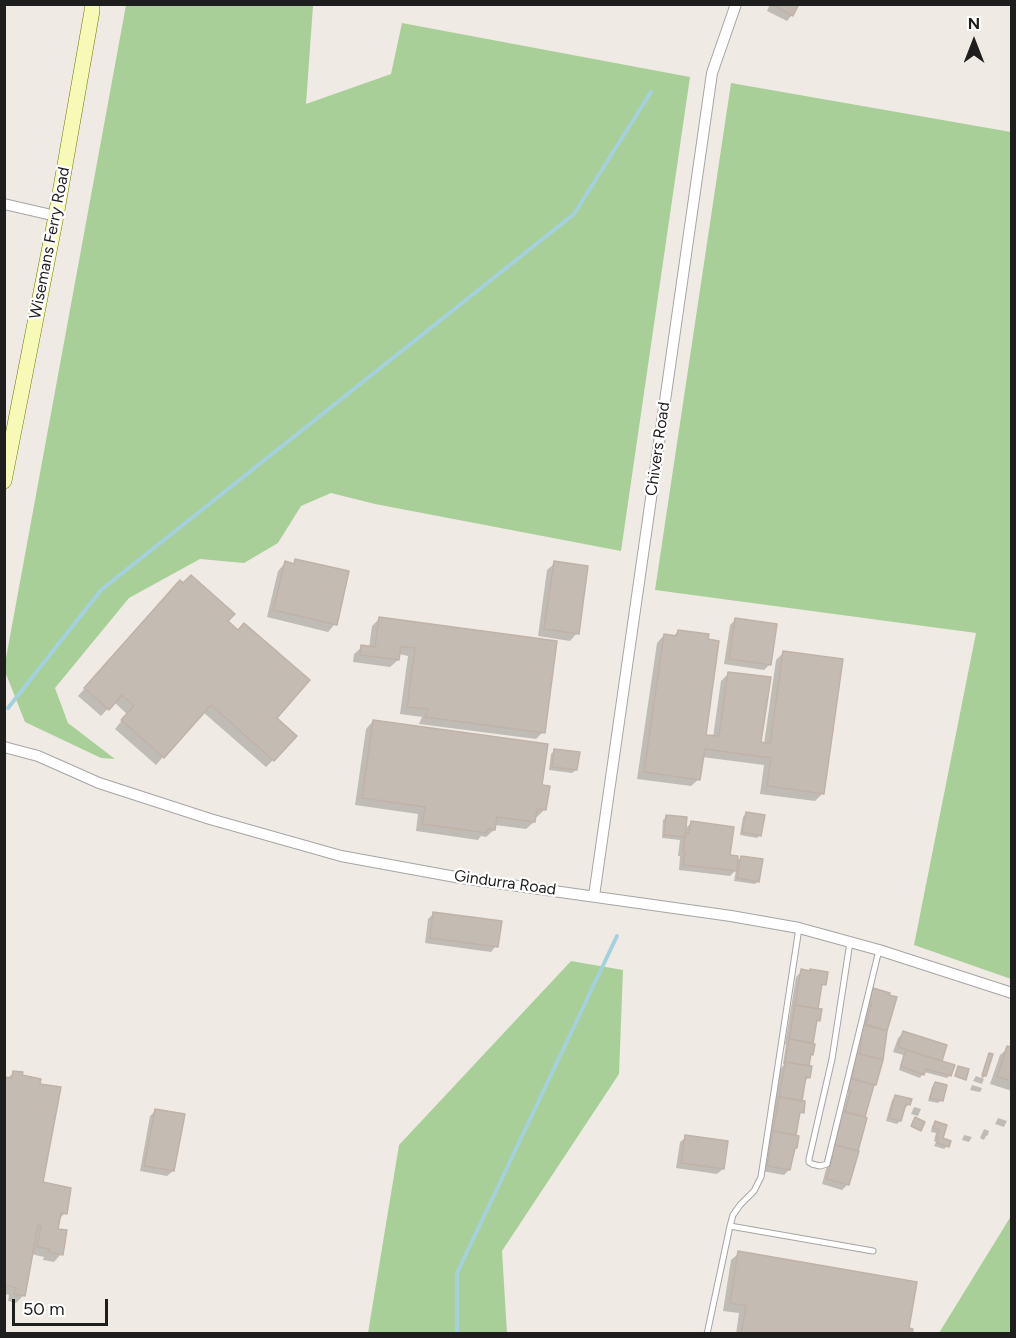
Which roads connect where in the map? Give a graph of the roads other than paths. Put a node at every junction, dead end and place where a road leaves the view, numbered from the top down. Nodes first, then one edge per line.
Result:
1 (92, 4) edge
2 (736, 4) edge
3 (4, 204) edge
4 (56, 216) junction
5 (4, 482) edge
6 (4, 747) edge
7 (594, 896) junction
8 (799, 928) junction
9 (850, 942) junction
10 (879, 950) junction
11 (1011, 993) edge
12 (730, 1226) junction
13 (873, 1251) dead end
14 (707, 1334) edge

1 - 4 main road, Wisemans Ferry Road
2 - 7 street, Chivers Road
3 - 4 street
4 - 5 main road, Wisemans Ferry Road
6 - 7 street, Gindurra Road
7 - 8 street, Gindurra Road
8 - 9 street, Gindurra Road
8 - 12 lane
9 - 10 street, Gindurra Road
9 - 10 lane
10 - 11 street, Gindurra Road
12 - 13 lane
12 - 14 lane

